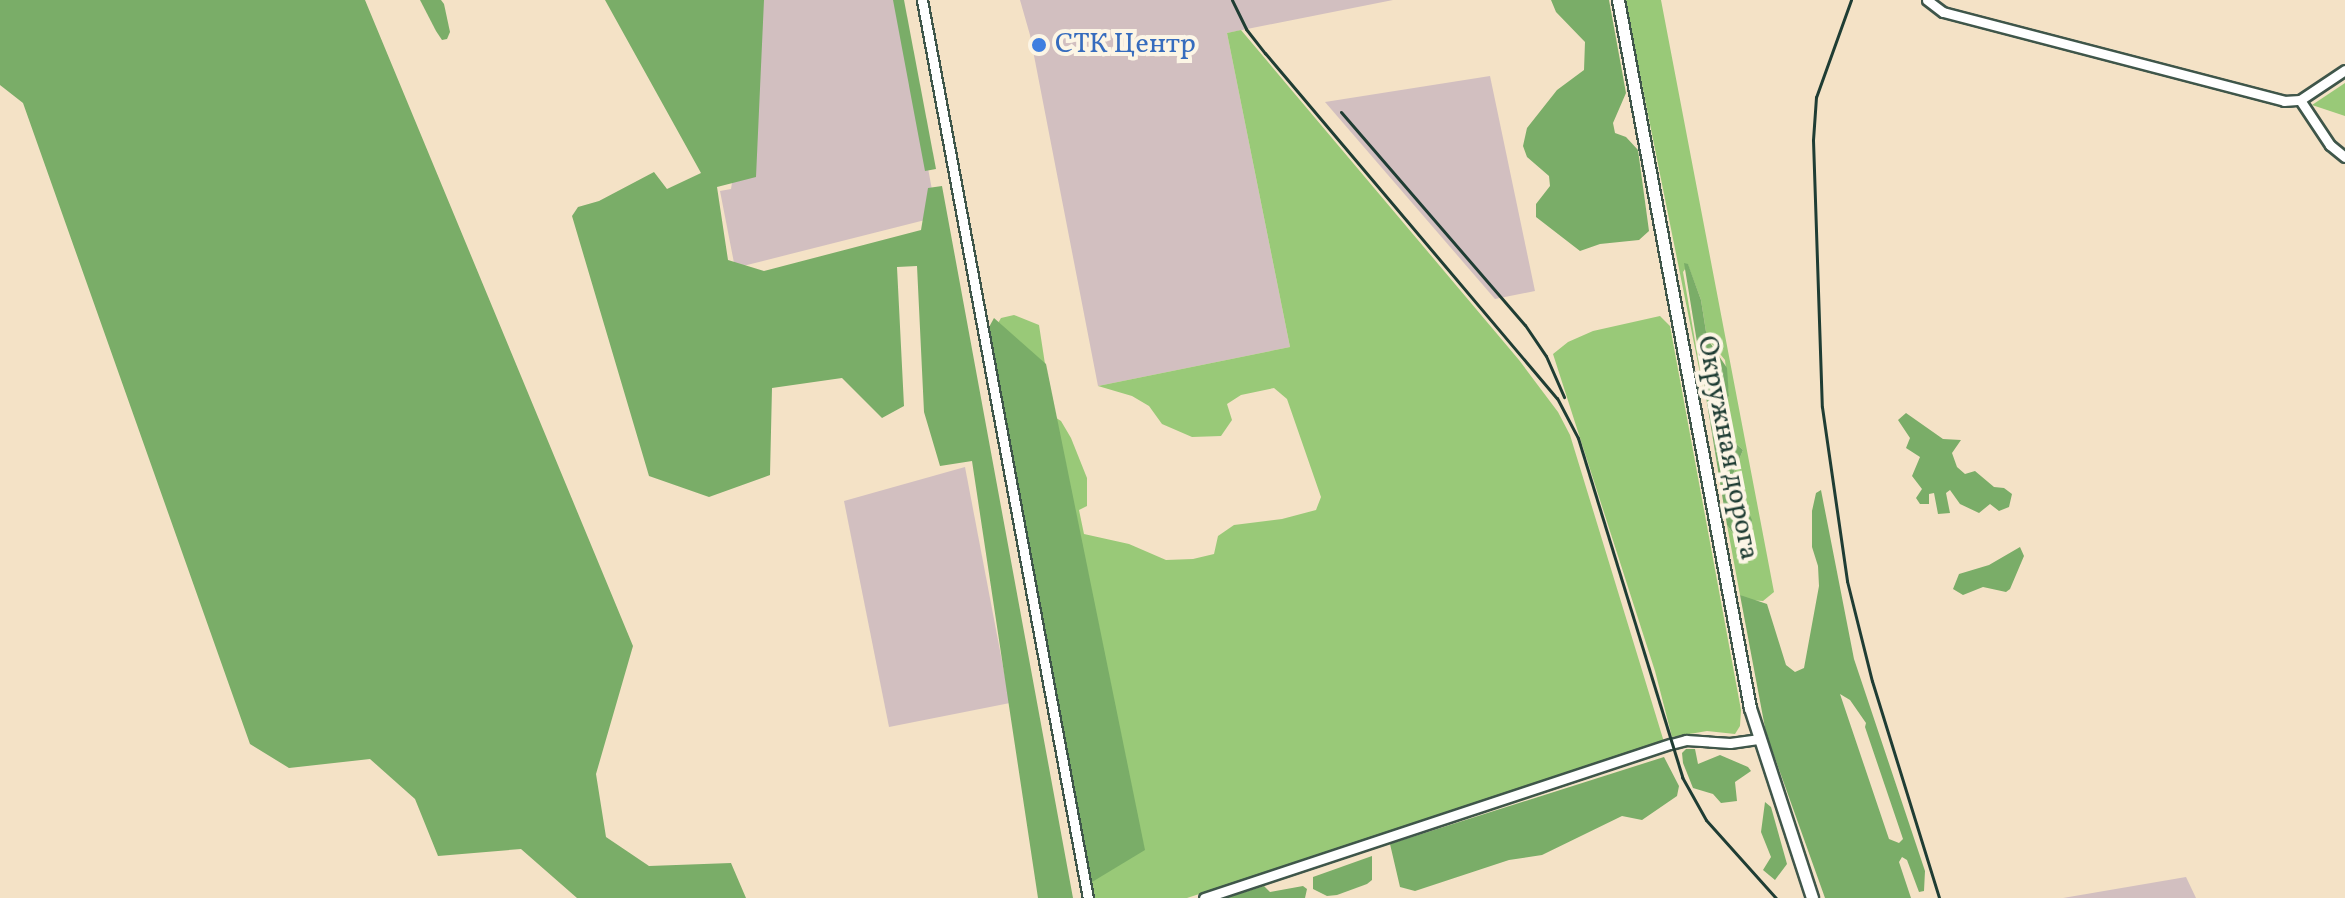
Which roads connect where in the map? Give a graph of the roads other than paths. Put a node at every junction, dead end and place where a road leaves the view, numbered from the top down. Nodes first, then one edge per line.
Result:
1 (922, 0) edge
2 (1618, 0) edge
3 (1927, 0) edge
4 (2345, 70) edge
5 (2300, 100) junction
6 (2345, 157) edge
7 (1758, 739) junction
8 (1088, 898) edge
9 (1204, 898) edge
10 (1812, 898) edge

1 - 8 street
2 - 7 main road, Окружная дорога
3 - 5 street
4 - 5 street
5 - 6 street
7 - 9 street
7 - 10 main road, Окружная дорога

